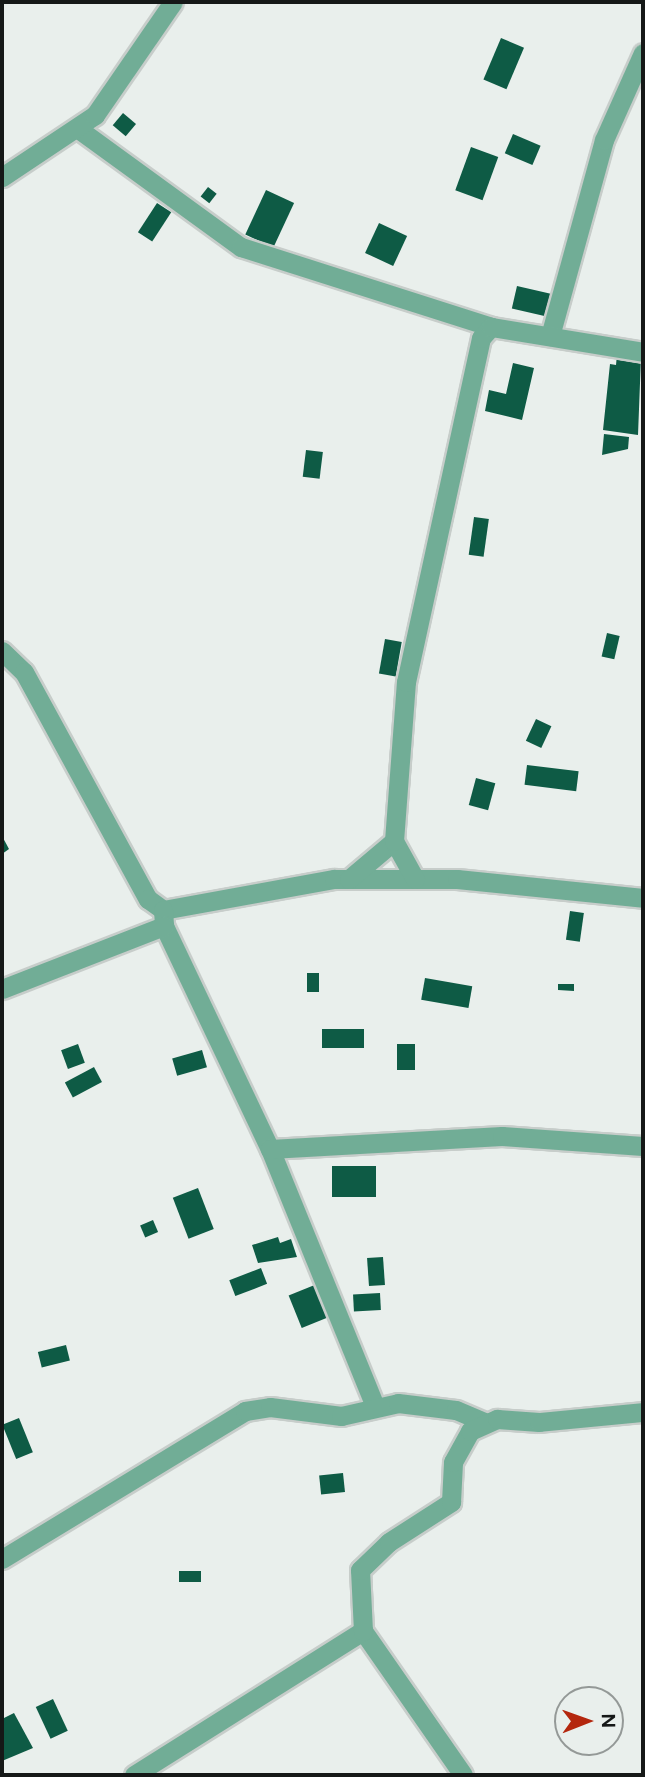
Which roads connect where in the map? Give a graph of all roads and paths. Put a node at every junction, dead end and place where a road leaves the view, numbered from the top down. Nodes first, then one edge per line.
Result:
1 (173, 2) edge
2 (643, 53) edge
3 (77, 128) junction
4 (2, 177) edge
5 (491, 327) junction
6 (550, 336) junction
7 (643, 352) edge
8 (2, 651) edge
9 (394, 841) junction
10 (415, 878) junction
11 (349, 879) junction
12 (643, 898) edge
13 (164, 918) junction
14 (2, 989) edge
15 (643, 1146) edge
16 (270, 1149) junction
17 (374, 1404) junction
18 (643, 1412) edge
19 (484, 1422) junction
20 (2, 1559) edge
21 (363, 1631) junction
22 (134, 1775) edge
23 (463, 1775) edge

1 - 3 street
2 - 6 street
3 - 4 street
3 - 5 street
5 - 6 street
5 - 9 street
6 - 7 street
8 - 13 street
9 - 10 street
9 - 11 street
10 - 11 street
10 - 12 street
11 - 13 street
13 - 14 street
13 - 16 street
15 - 16 street
16 - 17 street
17 - 19 street
17 - 20 street
18 - 19 street
19 - 21 street
21 - 22 street
21 - 23 street

